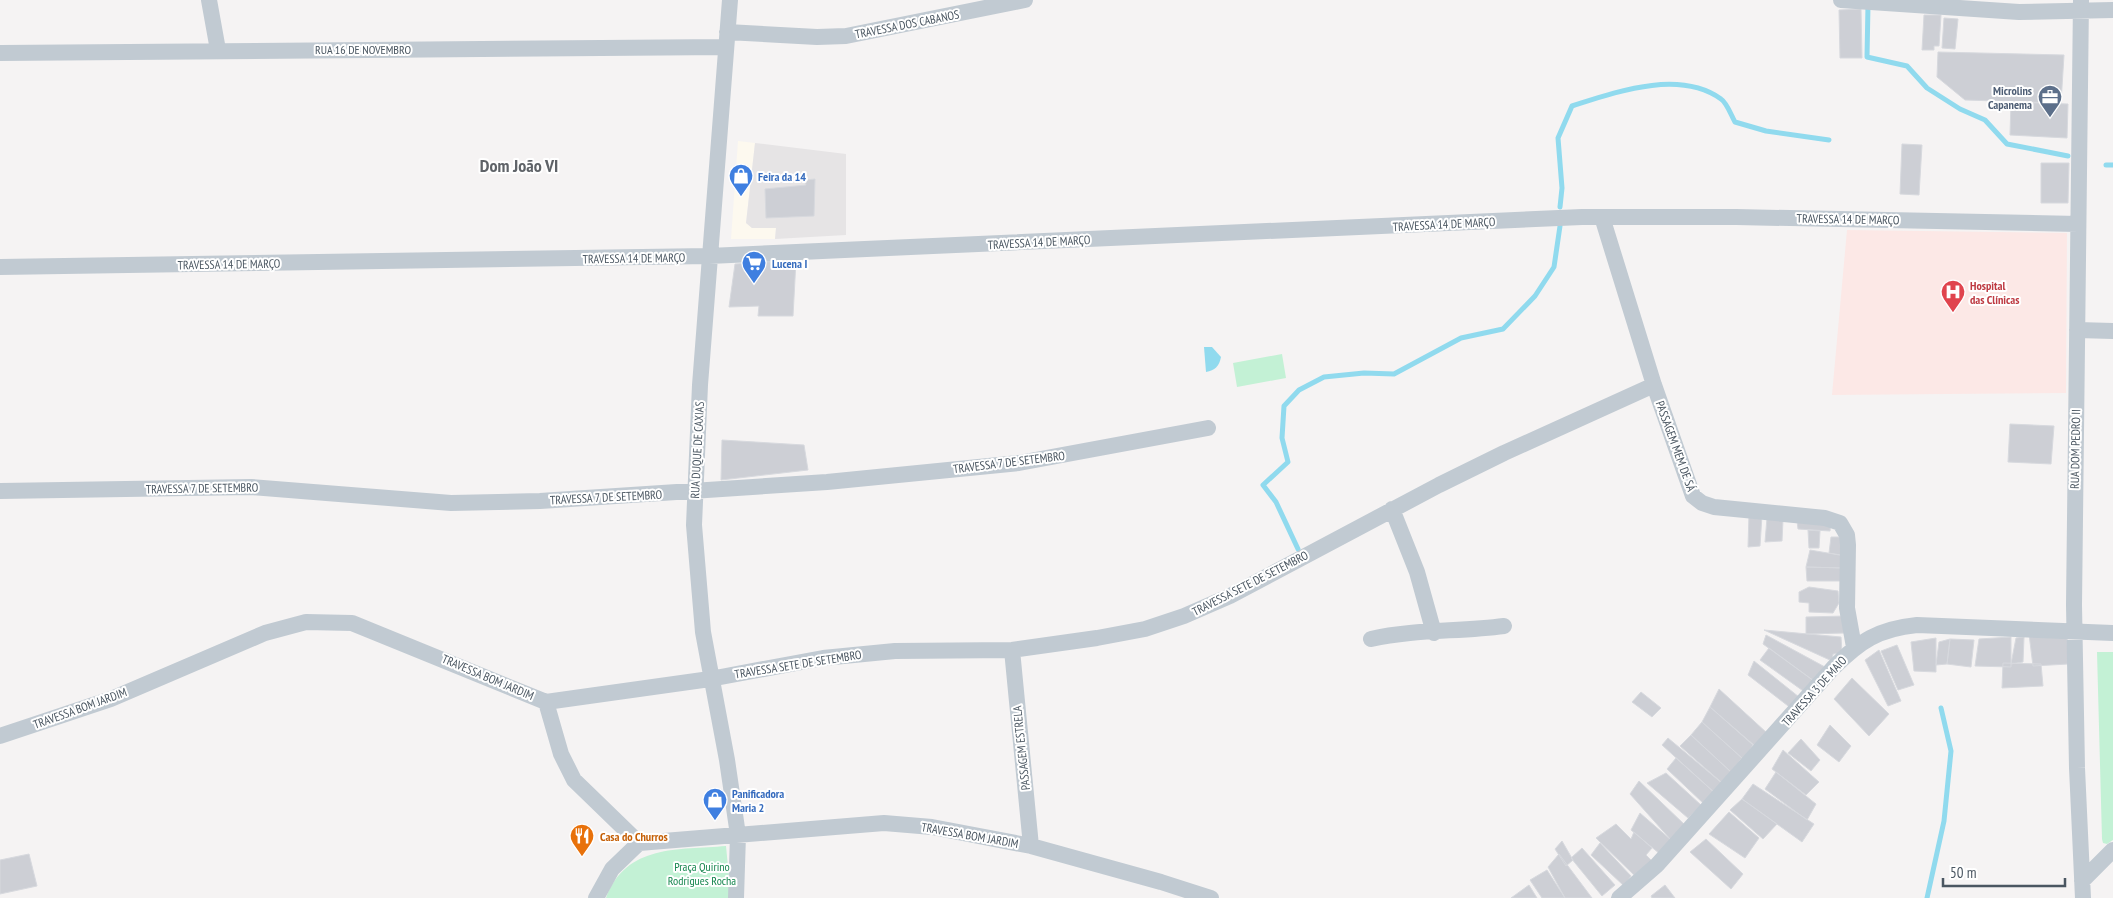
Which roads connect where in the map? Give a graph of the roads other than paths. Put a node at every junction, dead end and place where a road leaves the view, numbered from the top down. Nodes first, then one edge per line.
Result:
1 (209, 0) edge
2 (730, 0) edge
3 (1026, 0) edge
4 (1841, 0) edge
5 (2081, 6) edge
6 (2113, 10) edge
7 (726, 40) junction
8 (218, 50) junction
9 (0, 52) edge
10 (1602, 217) junction
11 (2078, 224) junction
12 (709, 256) junction
13 (0, 267) edge
14 (2077, 330) junction
15 (2113, 331) edge
16 (1654, 385) junction
17 (1208, 428) dead end
18 (0, 492) edge
19 (694, 492) junction
20 (1392, 509) junction
21 (1504, 626) dead end
22 (2075, 631) junction
23 (1434, 633) junction
24 (2113, 633) edge
25 (1371, 639) dead end
26 (1854, 647) junction
27 (1012, 650) junction
28 (710, 678) junction
29 (546, 702) junction
30 (0, 736) edge
31 (738, 835) junction
32 (639, 843) junction
33 (1031, 846) junction
34 (2113, 850) edge
35 (2082, 880) junction
36 (596, 898) edge
37 (736, 898) edge
38 (1211, 898) edge
39 (1619, 898) edge
40 (2083, 898) edge

1 - 8 street
2 - 7 street, RUA DUQUE DE CAXIAS
3 - 7 street, TRAVESSA DOS CABANOS
4 - 5 street
5 - 6 street
5 - 11 street, RUA DOM PEDRO II
7 - 8 street, RUA 16 DE NOVEMBRO
7 - 12 street, RUA DUQUE DE CAXIAS
8 - 9 street, RUA 16 DE NOVEMBRO
10 - 11 street, TRAVESSA 14 DE MARÇO
10 - 12 street, TRAVESSA 14 DE MARÇO
10 - 16 street, PASSAGEM MEM DE SÁ
11 - 14 street, RUA DOM PEDRO II
12 - 13 street, TRAVESSA 14 DE MARÇO
12 - 19 street, RUA DUQUE DE CAXIAS
14 - 15 street
14 - 22 street, RUA DOM PEDRO II
16 - 20 street, TRAVESSA SETE DE SETEMBRO
16 - 26 street, PASSAGEM MEM DE SÁ
17 - 19 street, TRAVESSA 7 DE SETEMBRO
18 - 19 street, TRAVESSA 7 DE SETEMBRO
19 - 28 street, RUA DUQUE DE CAXIAS
20 - 23 street
20 - 27 street, TRAVESSA SETE DE SETEMBRO
21 - 23 street
22 - 24 street, TRAVESSA 3 DE MAIO
22 - 26 street, TRAVESSA 3 DE MAIO
22 - 35 street, RUA DOM PEDRO II
23 - 25 street
26 - 39 street, TRAVESSA 3 DE MAIO
27 - 28 street, TRAVESSA SETE DE SETEMBRO
27 - 33 street, PASSAGEM ESTRELA
28 - 29 street, TRAVESSA SETE DE SETEMBRO
28 - 31 street, RUA DUQUE DE CAXIAS
29 - 30 street, TRAVESSA BOM JARDIM
29 - 32 street, TRAVESSA BOM JARDIM
31 - 32 street, TRAVESSA BOM JARDIM
31 - 33 street, TRAVESSA BOM JARDIM
31 - 37 street, RUA DUQUE DE CAXIAS
32 - 36 street
33 - 38 street, TRAVESSA BOM JARDIM
34 - 35 street
35 - 40 street, RUA DOM PEDRO II

